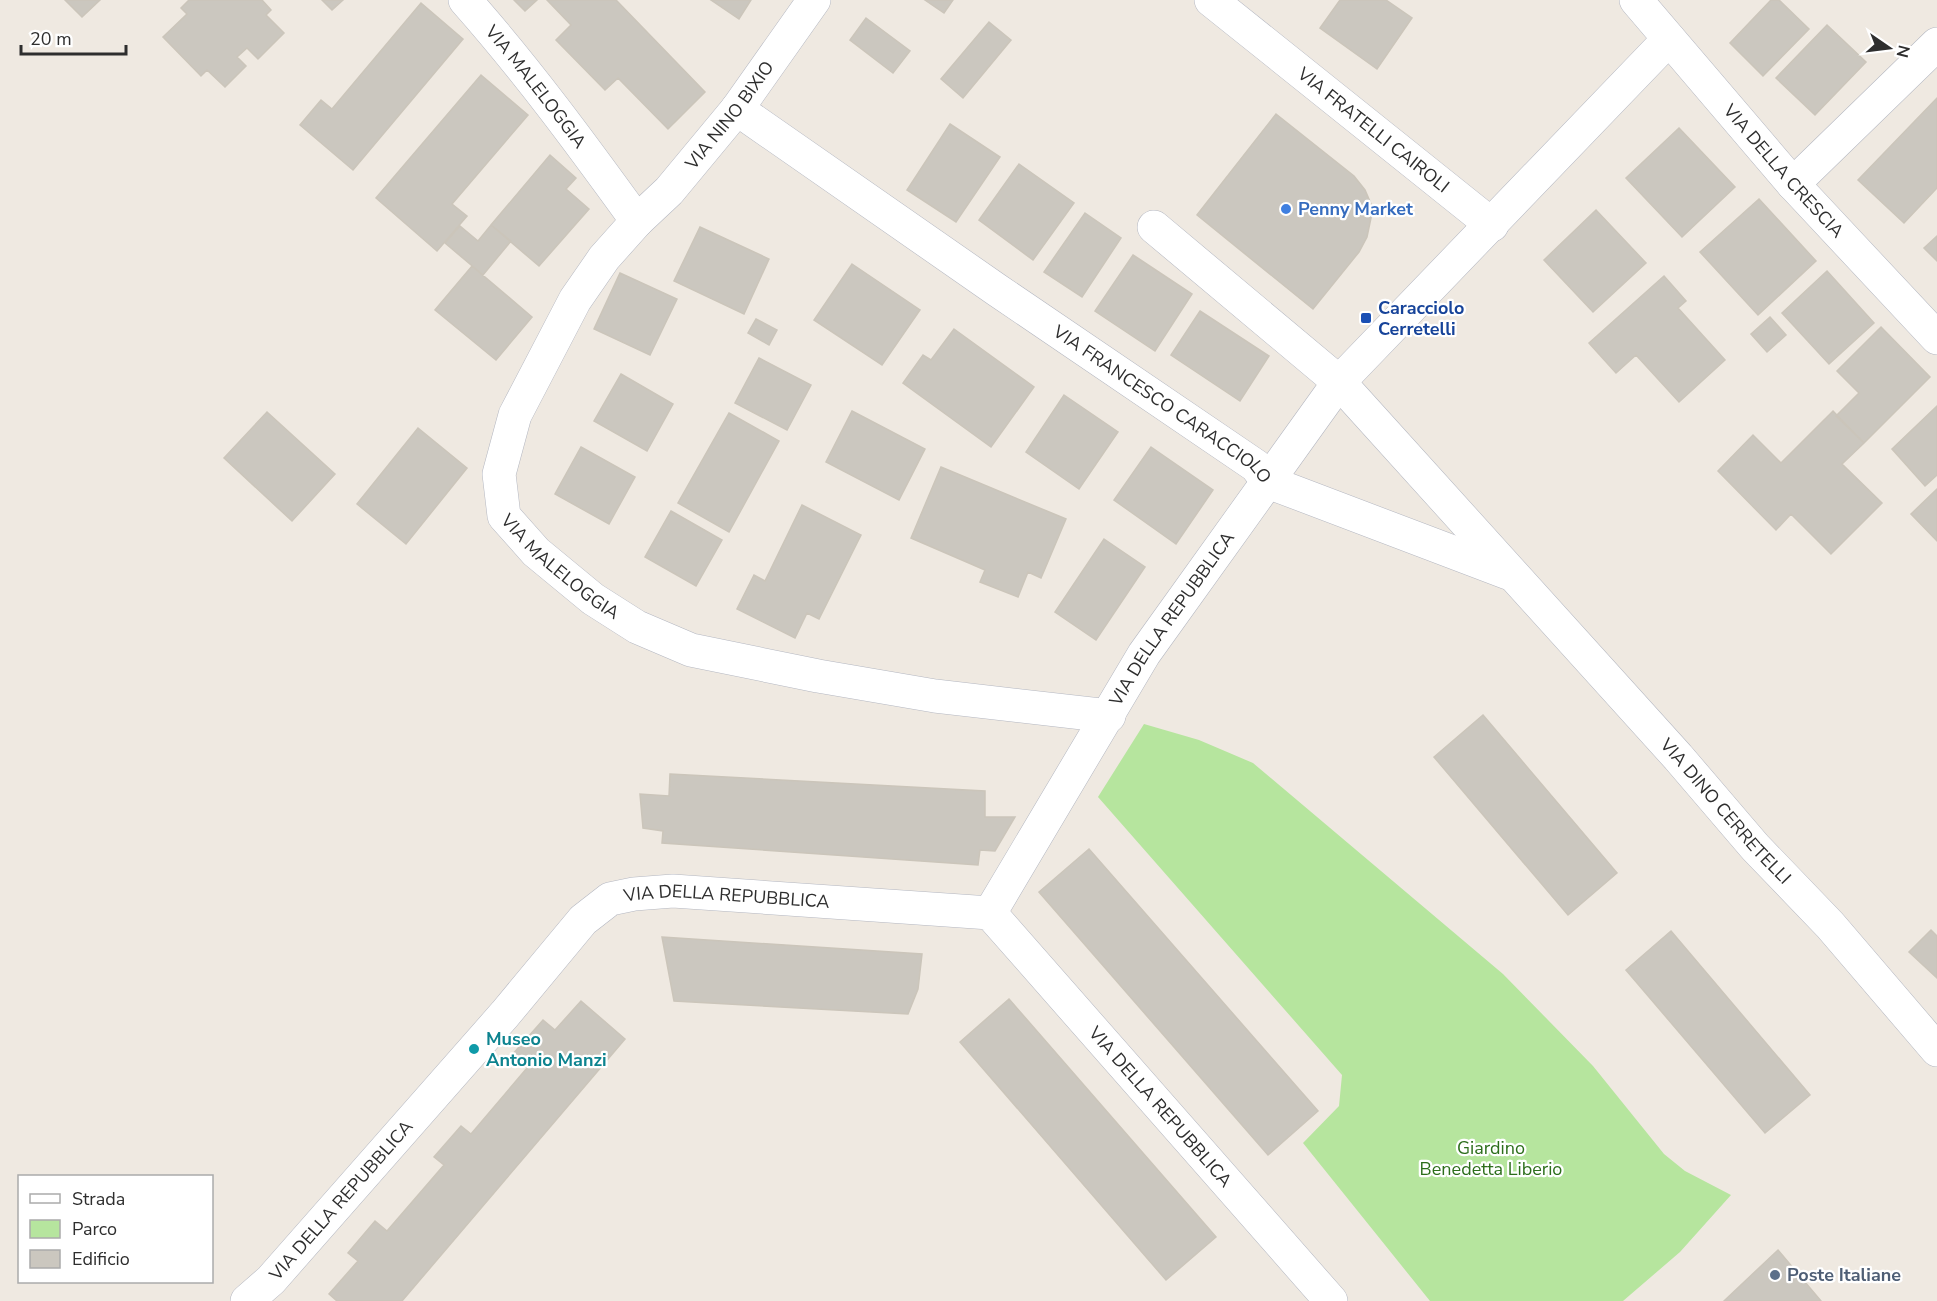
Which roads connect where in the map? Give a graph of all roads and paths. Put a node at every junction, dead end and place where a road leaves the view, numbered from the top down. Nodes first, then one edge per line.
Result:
1 (465, 0) edge
2 (814, 0) edge
3 (1211, 0) edge
4 (1636, 0) edge
5 (1669, 39) junction
6 (1937, 44) edge
7 (737, 109) junction
8 (1793, 184) junction
9 (637, 221) junction
10 (1492, 225) junction
11 (1154, 227) dead end
12 (1937, 338) edge
13 (1339, 382) junction
14 (1268, 483) junction
15 (1513, 574) junction
16 (1109, 716) junction
17 (990, 913) junction
18 (1937, 1050) edge
19 (247, 1301) edge
20 (1331, 1301) edge

1 - 9 street, VIA MALELOGGIA
2 - 7 street, VIA NINO BIXIO
3 - 10 street, VIA FRATELLI CAIROLI
4 - 5 street, VIA DELLA CRESCIA
5 - 8 street, VIA DELLA CRESCIA
5 - 10 street, VIA FRANCESCO CARACCIOLO
6 - 8 street
7 - 9 street, VIA NINO BIXIO
7 - 14 street, VIA FRANCESCO CARACCIOLO
8 - 12 street, VIA DELLA CRESCIA
9 - 16 street, VIA MALELOGGIA
10 - 13 street, VIA FRANCESCO CARACCIOLO
11 - 13 street, VIA DINO CERRETELLI
13 - 14 street, VIA FRANCESCO CARACCIOLO
13 - 15 street, VIA DINO CERRETELLI
14 - 15 street, VIA DINO CERRETELLI
14 - 16 street, VIA DELLA REPUBBLICA
15 - 18 street, VIA DINO CERRETELLI
16 - 17 street, VIA DELLA REPUBBLICA
17 - 19 street, VIA DELLA REPUBBLICA
17 - 20 street, VIA DELLA REPUBBLICA

